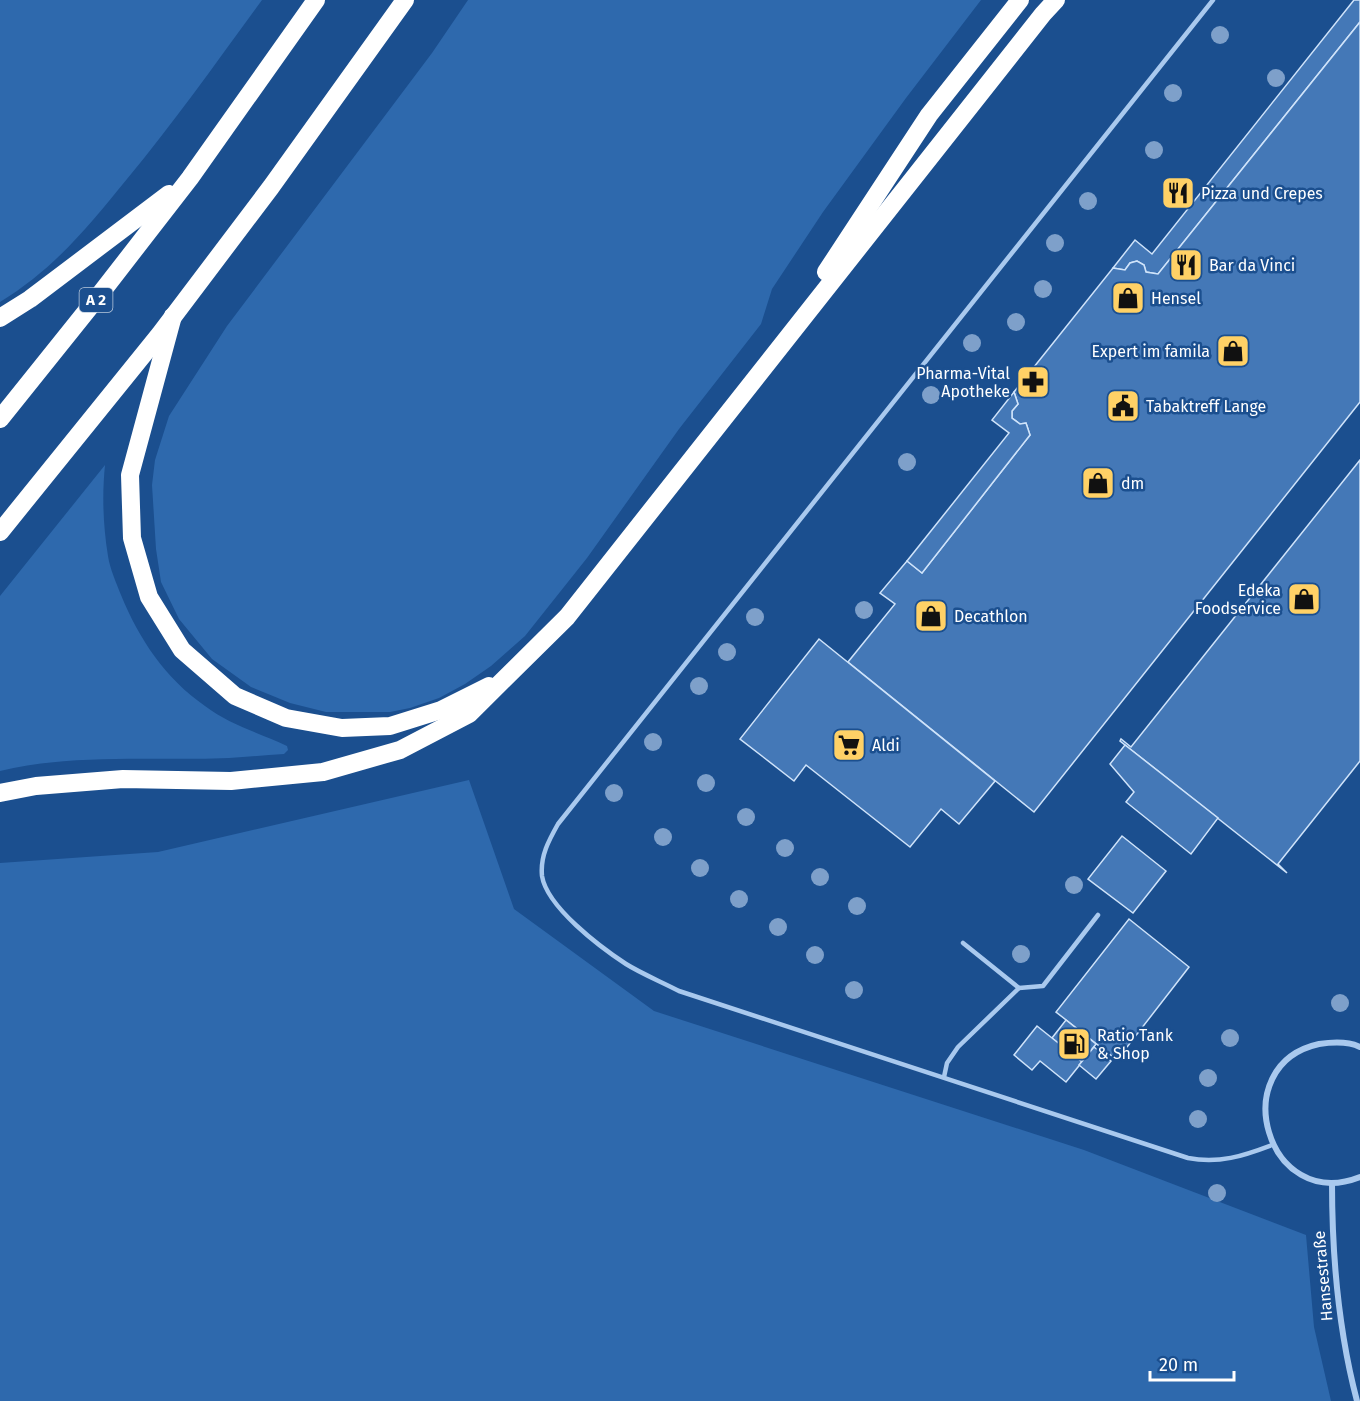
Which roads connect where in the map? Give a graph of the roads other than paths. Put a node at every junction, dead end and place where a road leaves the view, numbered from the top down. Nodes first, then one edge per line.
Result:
1 (316, 0) edge
2 (405, 0) edge
3 (1020, 0) edge
4 (1056, 0) edge
5 (1213, 0) edge
6 (190, 178) junction
7 (173, 316) junction
8 (0, 318) edge
9 (762, 370) junction
10 (0, 419) edge
11 (0, 532) edge
12 (504, 678) junction
13 (0, 793) edge
14 (1098, 915) dead end
15 (963, 943) dead end
16 (1019, 988) junction
17 (1360, 1047) edge
18 (944, 1077) junction
19 (1272, 1145) junction
20 (1360, 1177) edge
21 (1332, 1183) junction
22 (1357, 1401) edge

1 - 6 highway, A 2
2 - 7 highway
3 - 9 highway
4 - 9 highway
5 - 18 lane
6 - 8 highway
6 - 10 highway, A 2
7 - 11 highway
7 - 12 highway
9 - 12 highway
12 - 13 highway
14 - 16 lane
15 - 16 lane
16 - 18 lane
17 - 19 street
18 - 19 lane
19 - 21 street
20 - 21 street
21 - 22 street, Hansestraße

